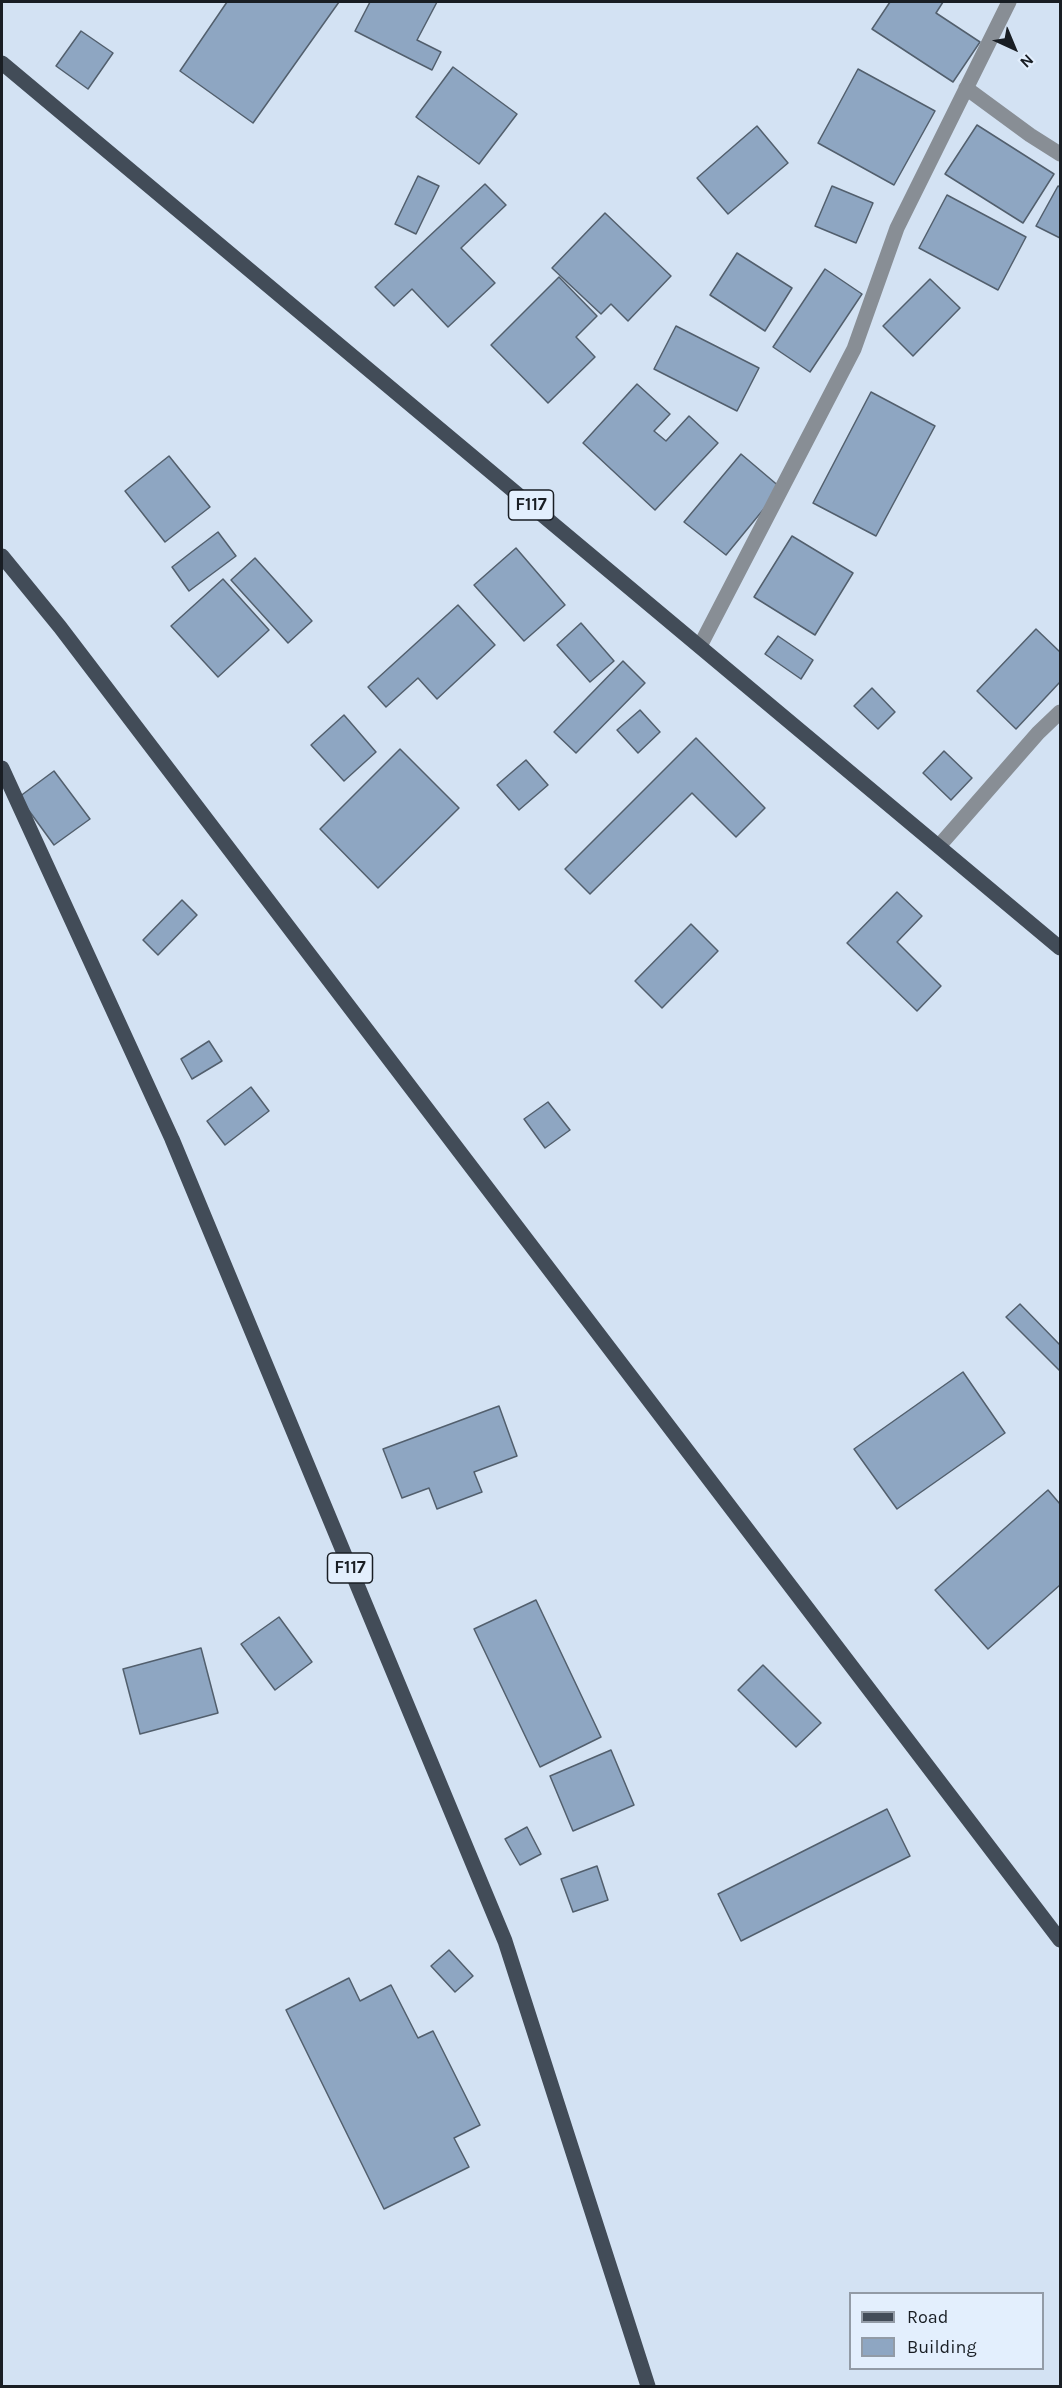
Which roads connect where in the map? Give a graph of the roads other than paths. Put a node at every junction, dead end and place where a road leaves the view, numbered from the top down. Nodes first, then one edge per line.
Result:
1 (1009, 2) edge
2 (2, 63) edge
3 (966, 88) junction
4 (1060, 154) edge
5 (2, 556) edge
6 (700, 646) junction
7 (1060, 712) edge
8 (2, 768) edge
9 (939, 846) junction
10 (1060, 948) edge
11 (1060, 1940) edge
12 (648, 2386) edge

1 - 3 street
2 - 6 main road, F117
3 - 4 street
3 - 6 street
5 - 11 main road
6 - 9 main road, F117
7 - 9 street
8 - 12 main road, F117
9 - 10 main road, F117

